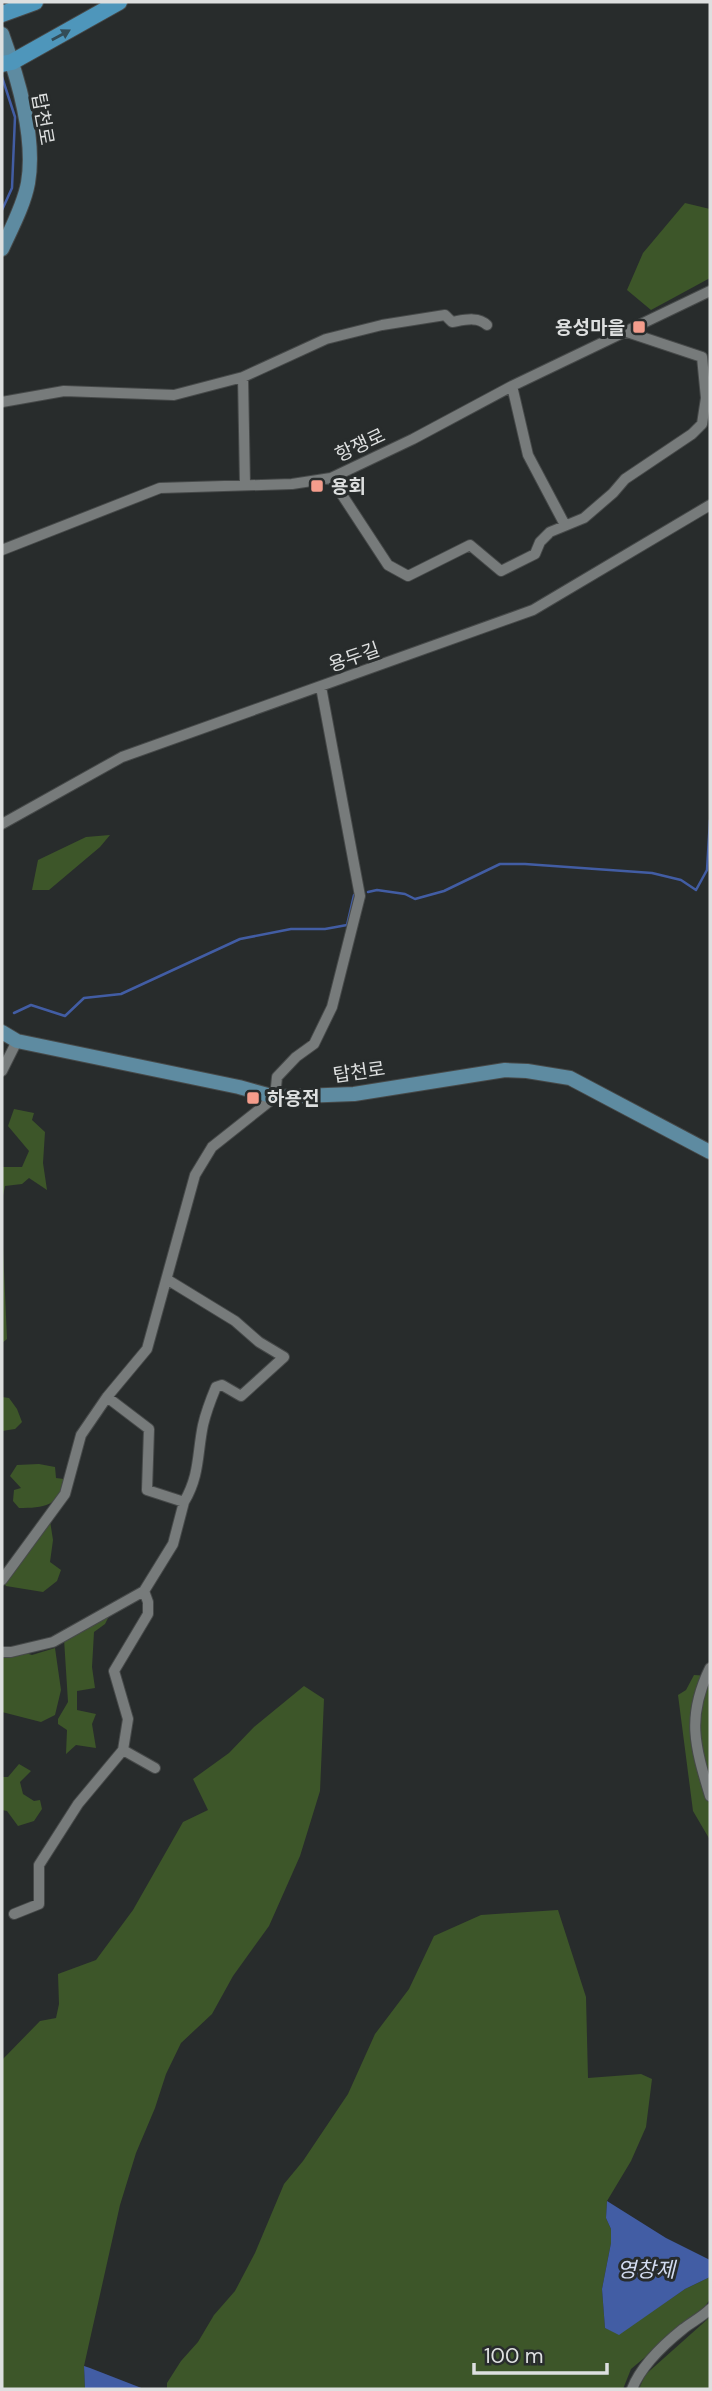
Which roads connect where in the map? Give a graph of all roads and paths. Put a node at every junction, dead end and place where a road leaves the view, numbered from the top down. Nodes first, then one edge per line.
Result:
1 (119, 2) edge
2 (28, 4) edge
3 (2, 14) edge
4 (2, 34) edge
5 (7, 63) edge
6 (2, 249) edge
7 (710, 290) edge
8 (487, 325) dead end
9 (627, 332) junction
10 (706, 355) edge
11 (243, 377) junction
12 (512, 386) junction
13 (708, 398) edge
14 (2, 402) edge
15 (331, 478) junction
16 (245, 485) junction
17 (710, 505) edge
18 (565, 525) junction
19 (2, 550) edge
20 (321, 687) junction
21 (2, 824) edge
22 (2, 1032) edge
23 (18, 1041) junction
24 (2, 1071) edge
25 (275, 1097) junction
26 (710, 1152) edge
27 (168, 1280) junction
28 (107, 1397) junction
29 (184, 1502) junction
30 (2, 1580) edge
31 (144, 1591) junction
32 (2, 1652) edge
33 (710, 1668) edge
34 (123, 1750) junction
35 (155, 1768) dead end
36 (710, 1796) edge
37 (14, 1914) dead end
38 (710, 2309) edge
39 (632, 2389) edge

5 -> 1 highway
2 - 3 highway
4 - 5 main road, 탑천로
5 - 6 main road, 탑천로
7 - 9 street, 항쟁로
8 - 11 street
9 - 10 street
9 - 12 street, 항쟁로
10 - 13 street
11 - 14 street
11 - 16 street
12 - 15 street, 항쟁로
12 - 18 street
13 - 18 street
15 - 16 street, 항쟁로
15 - 18 street
16 - 19 street, 항쟁로
17 - 20 street, 용두길
20 - 21 street, 용두길
20 - 25 street
22 - 23 main road, 탑천로
23 - 24 street
23 - 25 main road, 탑천로
25 - 26 main road, 탑천로
25 - 27 street
27 - 28 street
27 - 29 street
28 - 29 street
28 - 30 street
29 - 31 street
31 - 32 street
31 - 34 street
33 - 36 street
34 - 35 street
34 - 37 street
38 - 39 street

